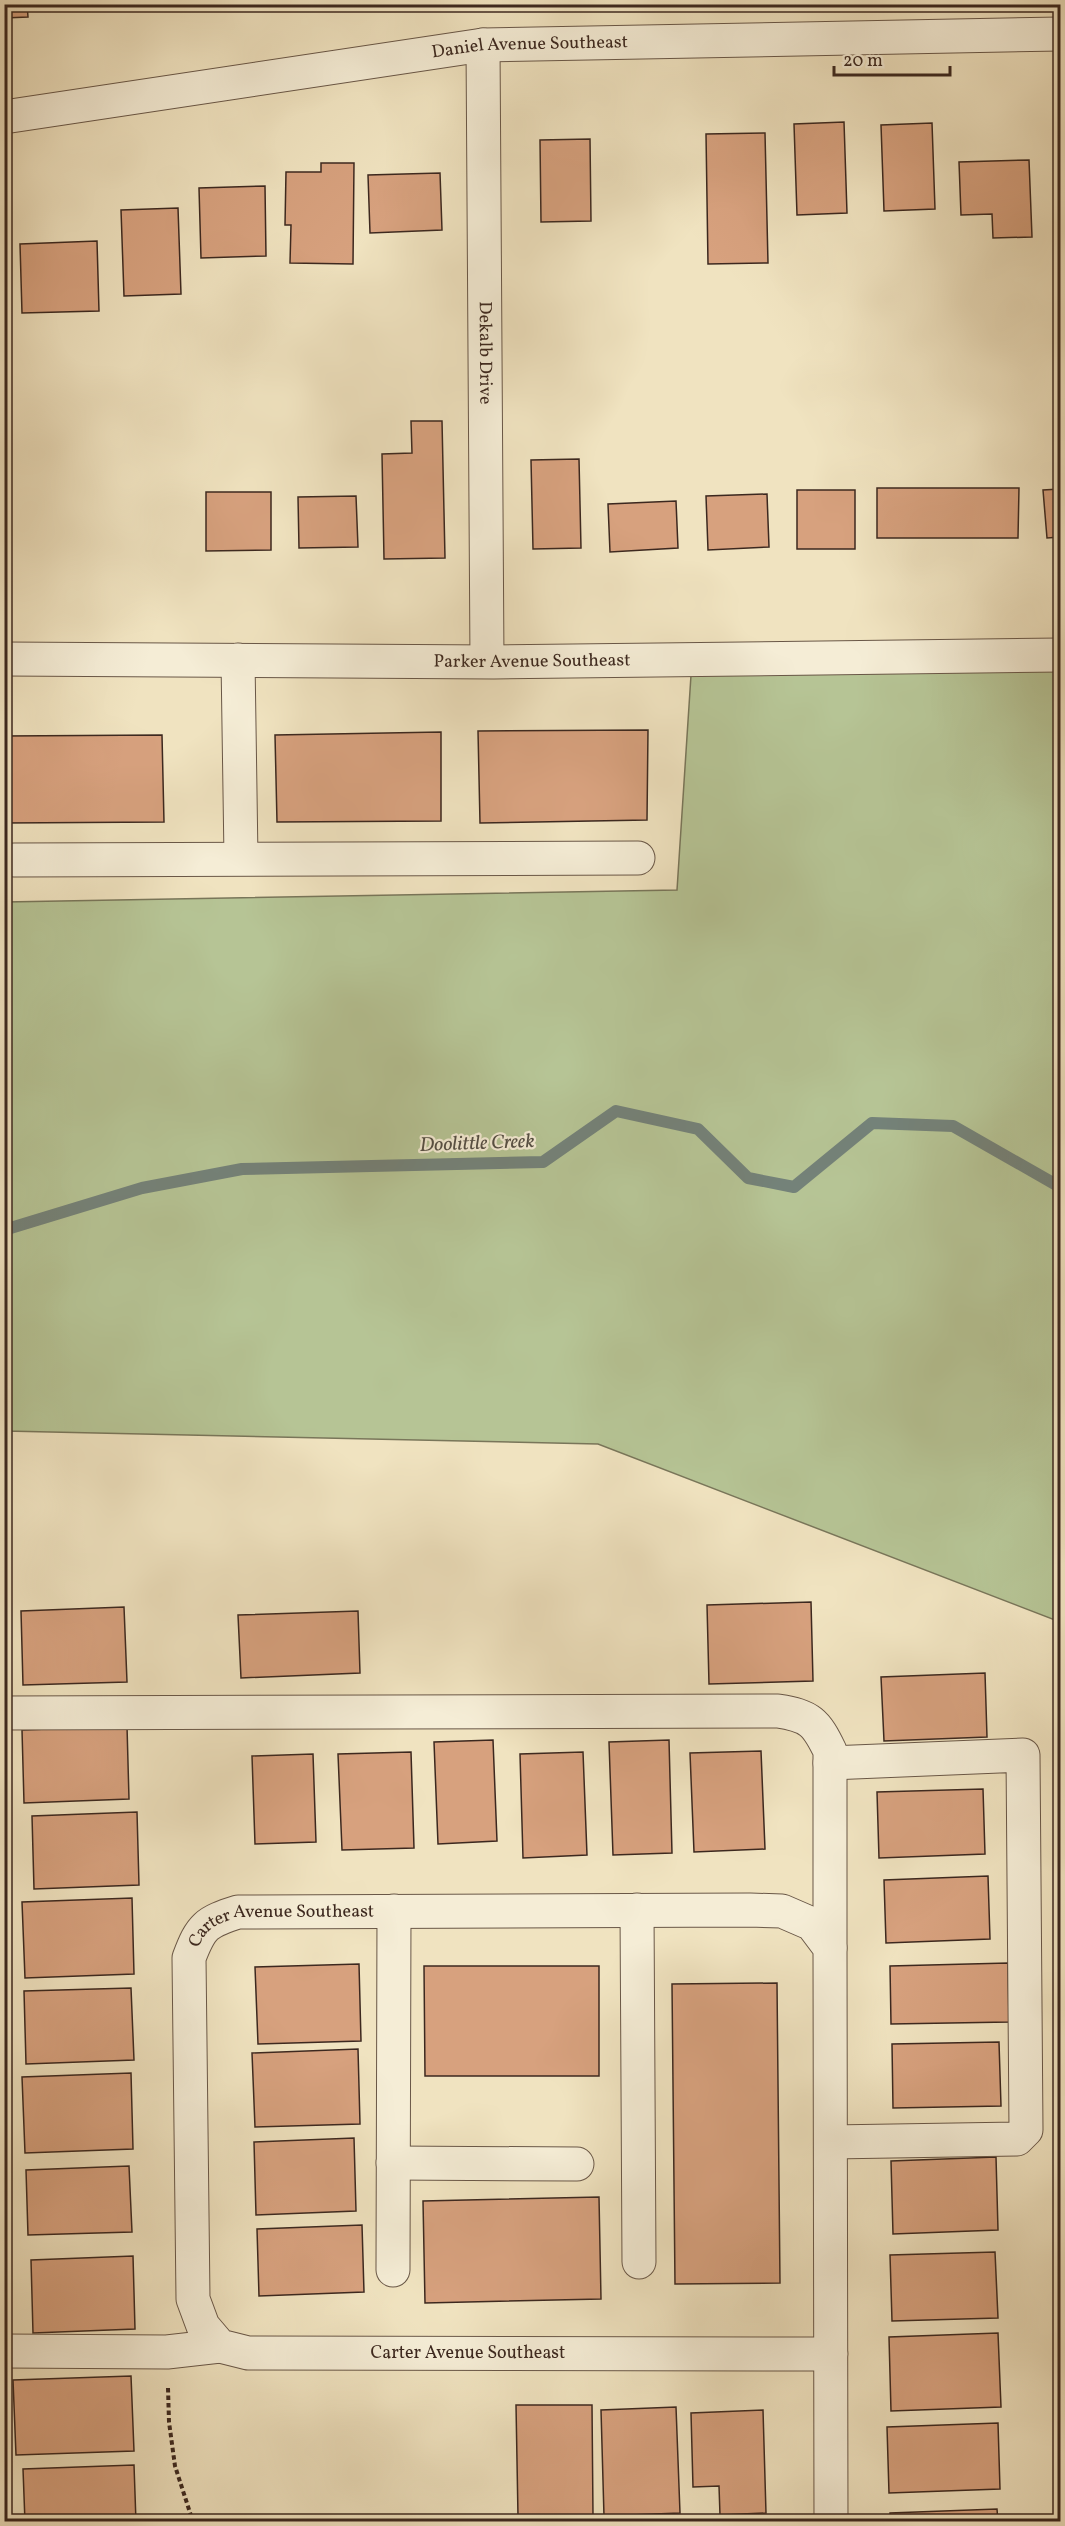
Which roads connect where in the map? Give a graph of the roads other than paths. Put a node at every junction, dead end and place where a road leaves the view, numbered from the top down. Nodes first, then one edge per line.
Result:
1 (1060, 34) edge
2 (483, 45) junction
3 (4, 117) edge
4 (1060, 655) edge
5 (4, 659) edge
6 (238, 660) junction
7 (487, 661) junction
8 (241, 858) junction
9 (638, 858) dead end
10 (14, 860) dead end
11 (4, 1713) edge
12 (830, 1763) junction
13 (637, 1910) junction
14 (394, 1911) junction
15 (830, 1948) junction
16 (831, 2142) junction
17 (393, 2163) junction
18 (577, 2164) dead end
19 (639, 2262) dead end
20 (393, 2270) dead end
21 (220, 2346) junction
22 (4, 2351) edge
23 (831, 2354) junction
24 (831, 2522) edge

1 - 2 street, Daniel Avenue Southeast
2 - 3 street, Daniel Avenue Southeast
2 - 7 street, Dekalb Drive
4 - 7 street, Parker Avenue Southeast
5 - 6 street, Parker Avenue Southeast
6 - 7 street, Parker Avenue Southeast
6 - 8 street
8 - 9 street
8 - 10 street
11 - 12 street
12 - 15 street
12 - 16 street
13 - 14 street, Carter Avenue Southeast
13 - 15 street, Carter Avenue Southeast
13 - 19 street
14 - 17 street
14 - 21 street, Carter Avenue Southeast
15 - 16 street
16 - 23 street
17 - 18 street
17 - 20 street
21 - 22 street
21 - 23 street, Carter Avenue Southeast
23 - 24 street

